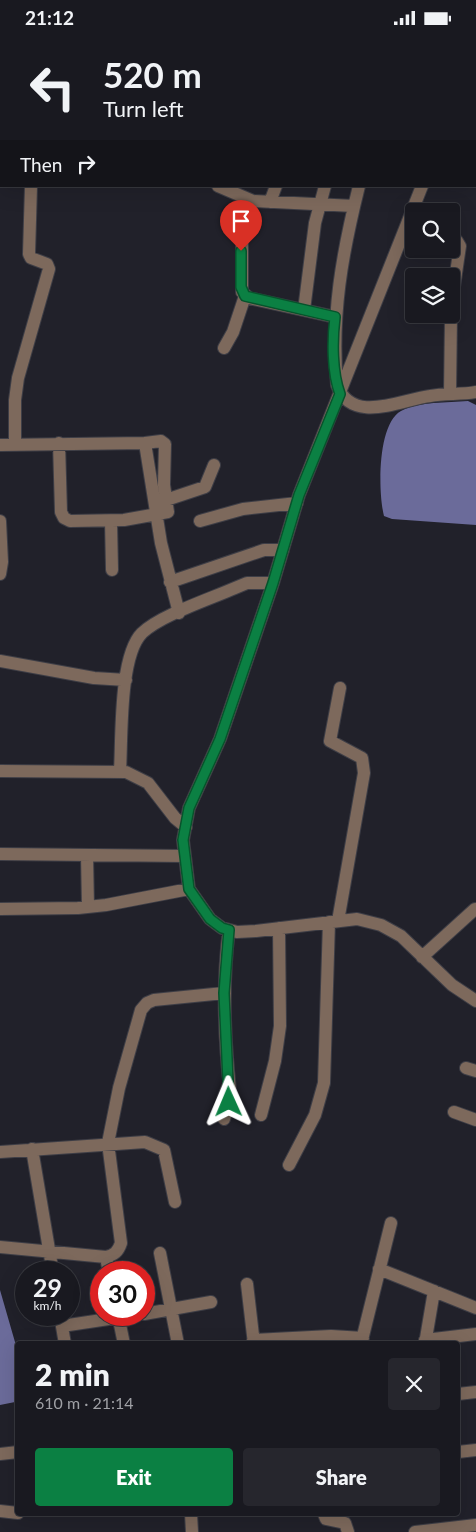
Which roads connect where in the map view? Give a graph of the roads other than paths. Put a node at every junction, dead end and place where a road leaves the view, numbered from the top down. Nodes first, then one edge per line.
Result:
1 (31, 187) edge
2 (224, 187) edge
3 (276, 187) edge
4 (325, 187) edge
5 (359, 187) edge
6 (422, 187) edge
7 (242, 197) junction
8 (270, 202) junction
9 (416, 203) edge
10 (320, 204) junction
11 (354, 206) junction
12 (405, 234) edge
13 (245, 296) junction
14 (304, 310) junction
15 (335, 317) junction
16 (451, 323) edge
17 (224, 348) dead end
18 (476, 392) edge
19 (340, 394) junction
20 (450, 394) junction
21 (59, 443) junction
22 (145, 443) junction
23 (15, 444) junction
24 (0, 445) edge
25 (214, 465) dead end
26 (166, 500) junction
27 (297, 503) junction
28 (155, 515) junction
29 (0, 521) edge
30 (111, 521) junction
31 (200, 521) dead end
32 (283, 550) junction
33 (112, 570) dead end
34 (0, 574) edge
35 (170, 582) junction
36 (273, 583) junction
37 (179, 613) junction
38 (0, 661) edge
39 (126, 680) junction
40 (340, 688) dead end
41 (0, 771) edge
42 (120, 771) junction
43 (186, 827) junction
44 (0, 853) edge
45 (87, 855) junction
46 (185, 856) junction
47 (189, 889) junction
48 (88, 907) junction
49 (0, 909) edge
50 (475, 909) edge
51 (334, 922) junction
52 (279, 928) junction
53 (229, 930) junction
54 (422, 957) junction
55 (224, 993) junction
56 (476, 1001) edge
57 (454, 1113) dead end
58 (261, 1115) dead end
59 (224, 1119) dead end
60 (476, 1120) edge
61 (108, 1143) junction
62 (32, 1149) junction
63 (0, 1152) edge
64 (289, 1165) dead end
65 (175, 1202) dead end
66 (390, 1223) dead end
67 (0, 1247) edge
68 (49, 1253) junction
69 (160, 1253) dead end
70 (106, 1257) junction
71 (50, 1261) edge
72 (107, 1261) edge
73 (379, 1269) junction
74 (247, 1284) dead end
75 (434, 1291) junction
76 (211, 1302) dead end
77 (476, 1308) edge
78 (171, 1309) junction
79 (155, 1312) edge
80 (62, 1326) edge
81 (120, 1326) edge
82 (476, 1334) edge
83 (309, 1340) edge
84 (64, 1341) edge
85 (123, 1341) edge
86 (177, 1341) edge
87 (253, 1341) edge
88 (281, 1341) edge
89 (362, 1341) edge
90 (425, 1341) edge
91 (431, 1341) edge
92 (476, 1392) edge
93 (460, 1394) edge
94 (476, 1449) edge
95 (15, 1452) edge
96 (460, 1452) edge
97 (0, 1454) edge
98 (0, 1511) edge
99 (15, 1513) edge
100 (191, 1516) edge
101 (325, 1516) edge
102 (476, 1525) edge
103 (439, 1531) edge
104 (192, 1532) edge
105 (348, 1532) edge
106 (416, 1532) edge

1 - 23 street
2 - 7 street
3 - 8 street
4 - 10 street
5 - 11 street
6 - 9 street
7 - 8 street
7 - 13 street
8 - 10 street
10 - 11 street
10 - 14 street
11 - 15 street
12 - 19 street
13 - 14 street
13 - 17 street
14 - 15 street
15 - 19 street
16 - 20 street
18 - 20 street
19 - 20 street
19 - 27 street
21 - 22 street
21 - 23 street
21 - 30 street
22 - 26 street
22 - 28 street
23 - 24 street
25 - 26 street
26 - 28 street
27 - 31 street
27 - 32 street
28 - 30 street
28 - 35 street
29 - 34 street
30 - 33 street
32 - 35 street
32 - 36 street
35 - 37 street
36 - 37 street
36 - 43 street
37 - 39 street
38 - 39 street
39 - 42 street
40 - 51 street
41 - 42 street
42 - 43 street
43 - 46 street
44 - 45 street
45 - 46 street
45 - 48 street
46 - 47 street
47 - 48 street
47 - 53 street
48 - 49 street
50 - 54 street
51 - 52 street
51 - 54 street
51 - 64 street
52 - 53 street
52 - 58 street
53 - 55 street
54 - 56 street
55 - 59 street
55 - 61 street
57 - 60 street
61 - 62 street
61 - 65 street
61 - 70 street
62 - 63 street
62 - 68 street
66 - 73 street
67 - 68 street
68 - 70 street
68 - 71 street
69 - 78 street
70 - 72 street
73 - 75 street
73 - 89 street
74 - 87 street
75 - 77 street
75 - 90 street
76 - 78 street
78 - 79 street
78 - 86 street
80 - 84 street
81 - 85 street
82 - 91 street
83 - 88 street
83 - 89 street
92 - 93 street
94 - 96 street
95 - 97 street
98 - 99 street
100 - 104 street
101 - 105 street
102 - 103 street
103 - 106 street

